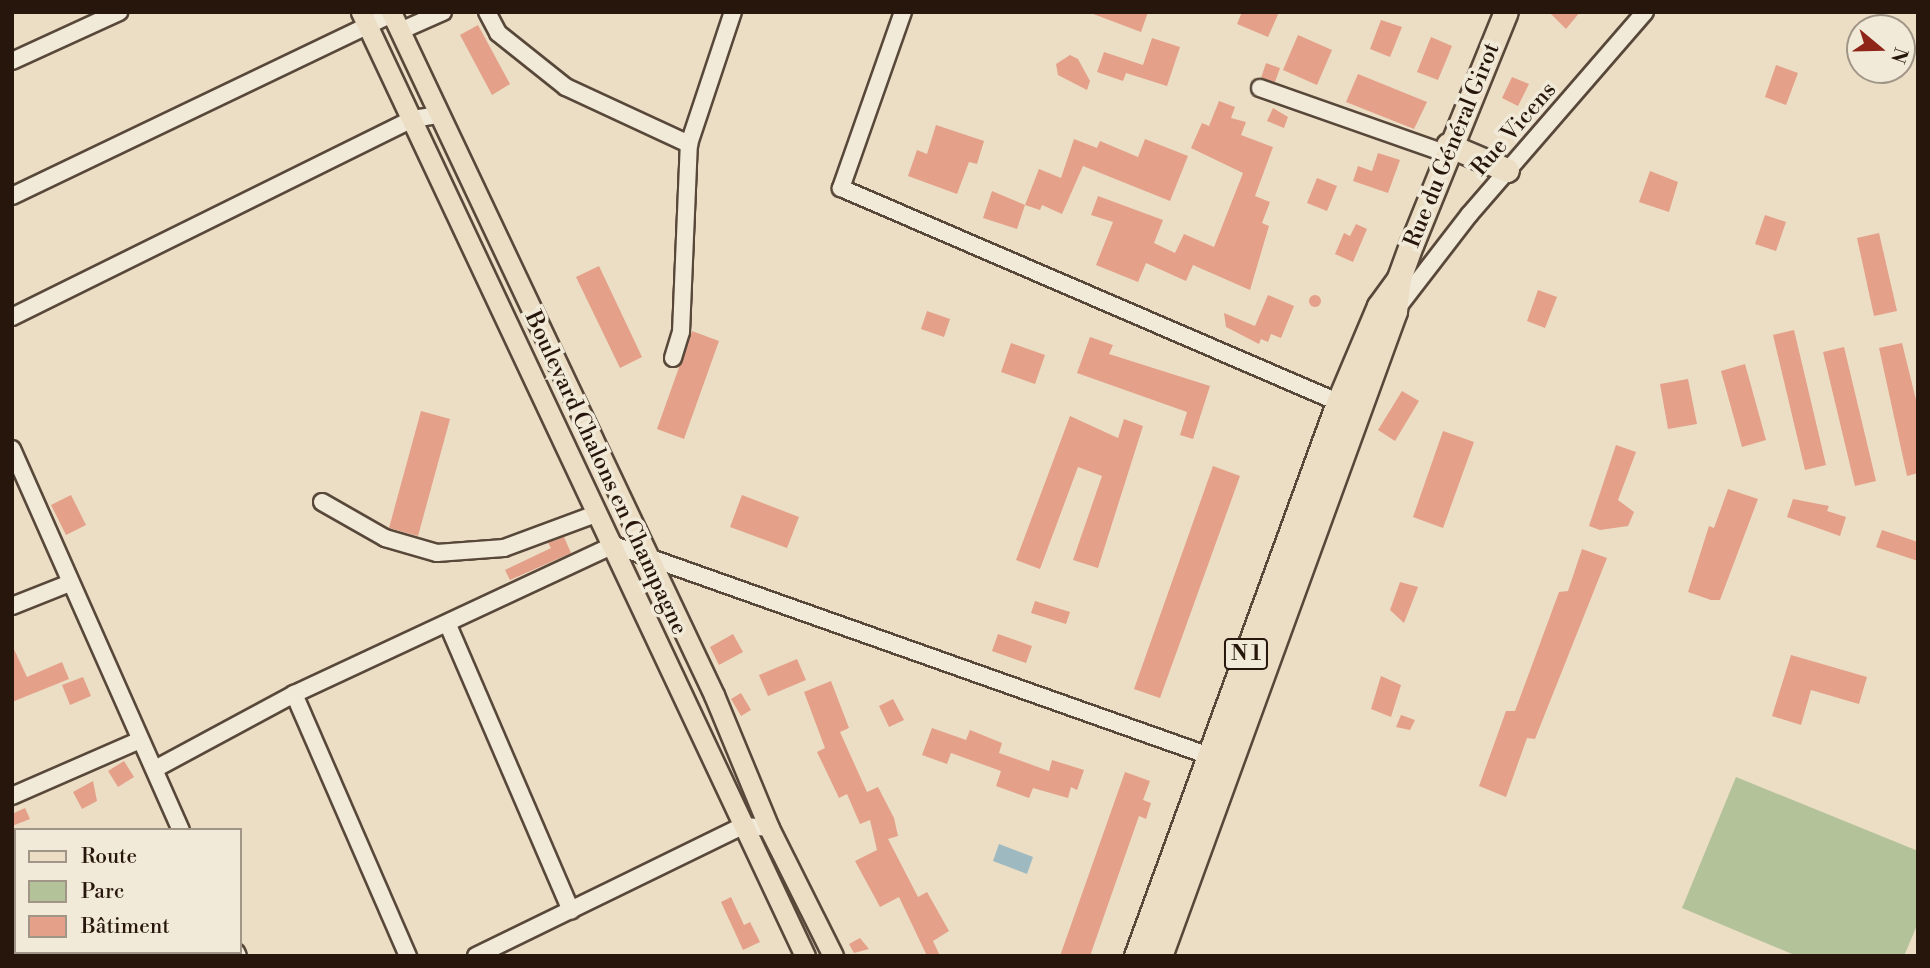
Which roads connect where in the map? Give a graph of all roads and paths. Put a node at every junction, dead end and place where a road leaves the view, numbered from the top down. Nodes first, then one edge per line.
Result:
1 (119, 12) edge
2 (443, 12) edge
3 (487, 12) edge
4 (733, 12) edge
5 (903, 12) edge
6 (1506, 12) edge
7 (1645, 12) edge
8 (364, 19) edge
9 (394, 19) edge
10 (12, 61) edge
11 (1260, 88) dead end
12 (439, 116) junction
13 (413, 119) junction
14 (689, 144) junction
15 (1447, 149) junction
16 (1507, 170) junction
17 (12, 196) edge
18 (1399, 278) junction
19 (1395, 312) junction
20 (12, 317) edge
21 (674, 358) dead end
22 (1349, 407) junction
23 (12, 449) edge
24 (322, 502) dead end
25 (598, 513) junction
26 (614, 545) junction
27 (650, 559) junction
28 (69, 583) junction
29 (12, 606) edge
30 (448, 625) junction
31 (294, 694) junction
32 (140, 740) junction
33 (1219, 760) junction
34 (155, 769) junction
35 (12, 796) edge
36 (743, 826) junction
37 (180, 828) edge
38 (769, 828) junction
39 (571, 911) junction
40 (408, 956) edge
41 (476, 956) edge
42 (805, 956) edge
43 (833, 956) edge
44 (1136, 956) edge
45 (1160, 956) edge

1 - 10 street
2 - 9 street
3 - 14 street
4 - 14 street
5 - 22 street
6 - 15 highway, Rue du Général Girot / N 1
7 - 16 street, Rue Vicens
8 - 9 street
8 - 13 main road, Boulevard Chalons en Champagne
8 - 17 street
9 - 12 main road, Boulevard Chalons en Champagne
11 - 15 street
12 - 13 street
12 - 27 main road, Boulevard Chalons en Champagne
13 - 20 street
13 - 25 main road, Boulevard Chalons en Champagne
14 - 21 street
15 - 16 highway
15 - 18 highway, Rue du Général Girot / N 1
16 - 19 street, Rue Vicens
18 - 19 highway, N 1
18 - 22 highway, N 1
19 - 22 highway, N 1
22 - 33 highway, N 1
23 - 28 street
24 - 25 street
25 - 26 main road, Boulevard Chalons en Champagne
26 - 27 street
26 - 30 street
26 - 36 main road, Boulevard Chalons en Champagne
27 - 33 street
27 - 38 main road, Boulevard Chalons en Champagne
28 - 29 street
28 - 32 street
30 - 31 street
30 - 39 street
31 - 34 street
31 - 40 street
32 - 34 street
32 - 35 street
33 - 44 highway, N 1
33 - 45 highway, N 1
34 - 37 street
36 - 38 street
36 - 39 street
36 - 42 main road, Boulevard Chalons en Champagne
38 - 43 main road, Boulevard Chalons en Champagne
39 - 41 street

